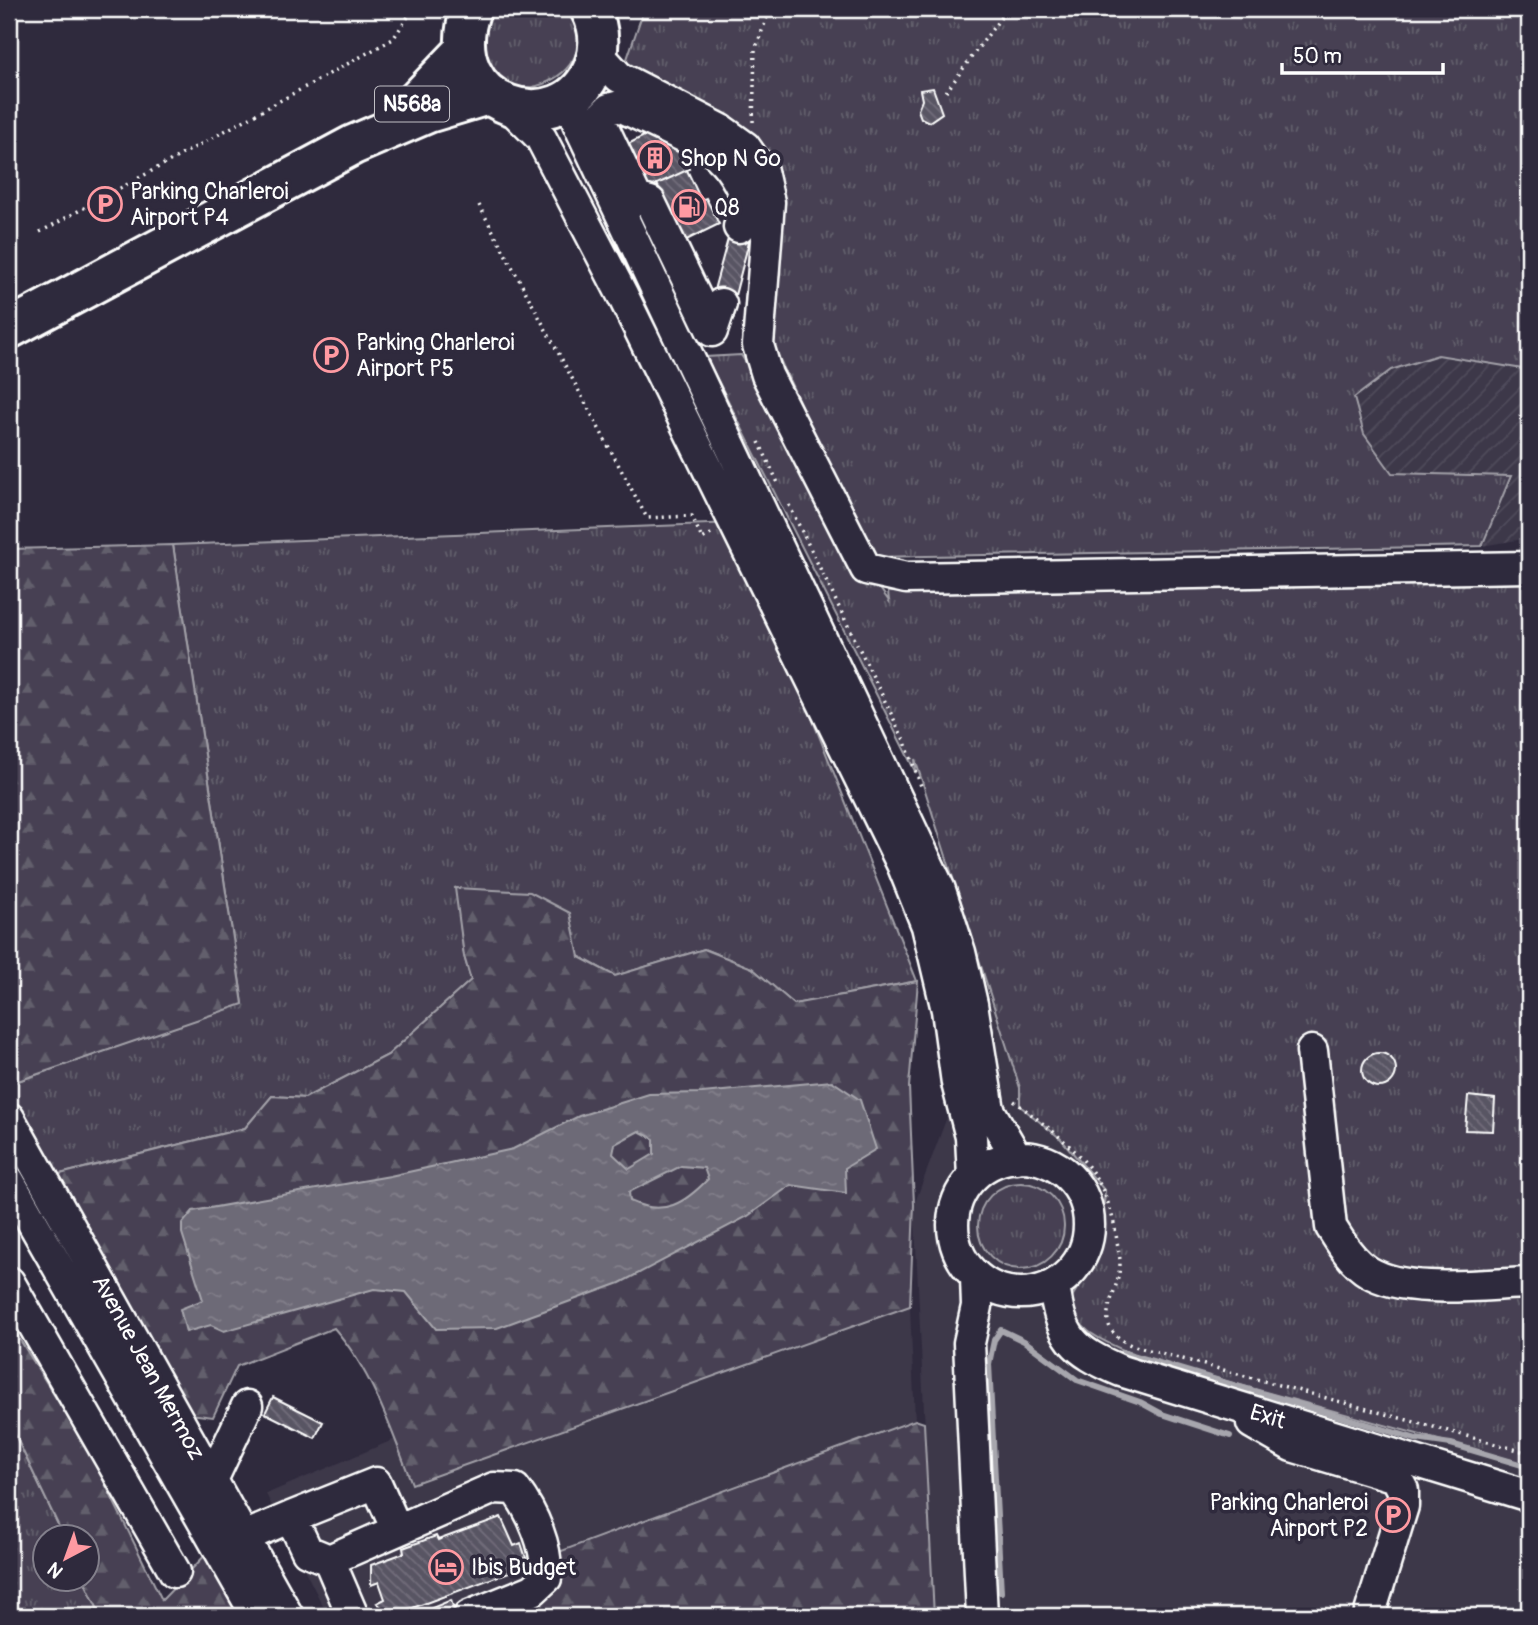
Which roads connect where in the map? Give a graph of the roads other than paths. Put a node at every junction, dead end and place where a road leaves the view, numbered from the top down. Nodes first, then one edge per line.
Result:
1 (471, 9) edge
2 (623, 9) edge
3 (596, 35) edge
4 (463, 52) junction
5 (575, 93) junction
6 (498, 100) junction
7 (353, 145) junction
8 (624, 195) junction
9 (739, 227) dead end
10 (623, 296) junction
11 (669, 314) junction
12 (9, 328) edge
13 (1529, 566) edge
14 (1312, 1051) dead end
15 (9, 1118) edge
16 (1017, 1158) junction
17 (973, 1177) junction
18 (9, 1181) edge
19 (976, 1277) junction
20 (9, 1282) edge
21 (1529, 1283) edge
22 (1054, 1285) junction
23 (1159, 1382) junction
24 (247, 1406) dead end
25 (212, 1480) junction
26 (1529, 1496) edge
27 (291, 1517) junction
28 (397, 1530) junction
29 (244, 1538) junction
30 (329, 1560) junction
31 (175, 1572) dead end
32 (257, 1616) edge
33 (288, 1616) edge
34 (353, 1616) edge
35 (469, 1616) edge
36 (982, 1616) edge
37 (1369, 1616) edge

1 - 4 main road
2 - 3 main road
3 - 5 main road
3 - 13 street
4 - 6 main road, N568a
4 - 7 main road, N568a
5 - 6 main road, N568a
5 - 8 street
6 - 7 main road, N568a
6 - 10 street
7 - 12 main road, N568a
8 - 9 street
8 - 11 street
8 - 11 street
10 - 11 street
10 - 17 street
11 - 16 street
14 - 21 street
15 - 25 street, Avenue Jean Mermoz
16 - 17 street
16 - 22 street
17 - 19 street
18 - 32 street, Avenue Jean Mermoz
19 - 22 street
19 - 36 street
20 - 31 street
22 - 23 street, Exit
23 - 26 street, Exit
23 - 37 street
24 - 25 street
25 - 29 street, Avenue Jean Mermoz
27 - 28 street
27 - 29 street
27 - 30 street
28 - 30 street
28 - 35 street
29 - 33 street, Avenue Jean Mermoz
30 - 34 street

